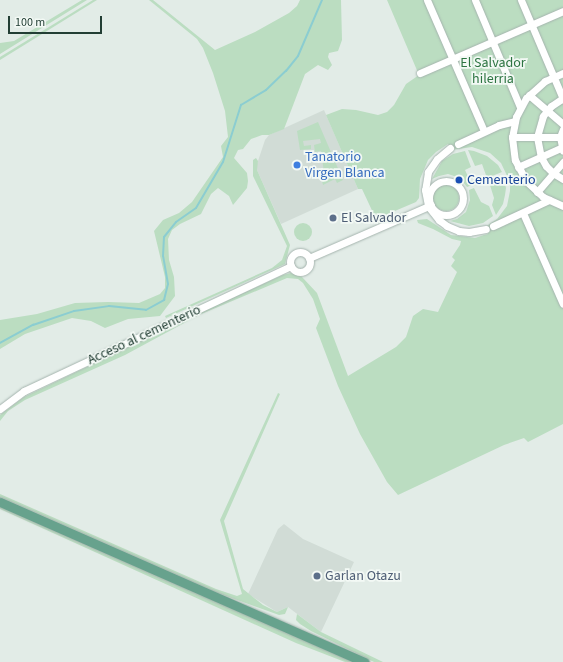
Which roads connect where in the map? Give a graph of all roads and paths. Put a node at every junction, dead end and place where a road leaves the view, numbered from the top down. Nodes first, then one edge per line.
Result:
1 (427, 0) edge
2 (475, 0) edge
3 (521, 0) edge
4 (563, 11) edge
5 (531, 25) junction
6 (492, 42) junction
7 (452, 59) junction
8 (420, 73) dead end
9 (563, 73) edge
10 (553, 77) junction
11 (529, 95) junction
12 (563, 98) edge
13 (520, 107) junction
14 (547, 110) junction
15 (515, 121) junction
16 (563, 124) edge
17 (563, 129) edge
18 (484, 132) junction
19 (512, 137) junction
20 (537, 137) junction
21 (560, 138) junction
22 (458, 144) dead end
23 (450, 148) dead end
24 (562, 149) edge
25 (541, 157) junction
26 (563, 162) edge
27 (518, 167) junction
28 (553, 174) junction
29 (563, 180) edge
30 (537, 192) junction
31 (549, 200) junction
32 (429, 206) junction
33 (563, 206) edge
34 (523, 213) junction
35 (493, 226) dead end
36 (486, 229) dead end
37 (309, 258) junction
38 (291, 266) junction
39 (563, 283) edge
40 (555, 286) junction
41 (563, 304) edge
42 (0, 409) edge
43 (0, 502) edge
44 (364, 662) edge

1 - 7 street
2 - 6 street
3 - 5 street
4 - 5 street
5 - 6 street
5 - 10 street
6 - 7 street
6 - 13 street
7 - 8 street
7 - 18 street
9 - 10 street
10 - 11 street
10 - 12 street
11 - 13 street
11 - 14 street
12 - 14 street
13 - 15 street
14 - 16 street
14 - 20 street
15 - 18 street
15 - 19 street
17 - 21 street
18 - 22 street
19 - 20 street
19 - 27 street
20 - 21 street
20 - 25 street
21 - 24 street
23 - 32 street
24 - 25 street
25 - 27 street
25 - 28 street
26 - 28 street
27 - 30 street
28 - 29 street
28 - 30 street
30 - 31 street
31 - 33 street
31 - 34 street
32 - 32 street
32 - 36 street
32 - 37 street
34 - 35 street
34 - 40 street
37 - 38 street
37 - 38 street
38 - 42 street, Acceso al cementerio
39 - 40 street
40 - 41 street
43 - 44 main road

